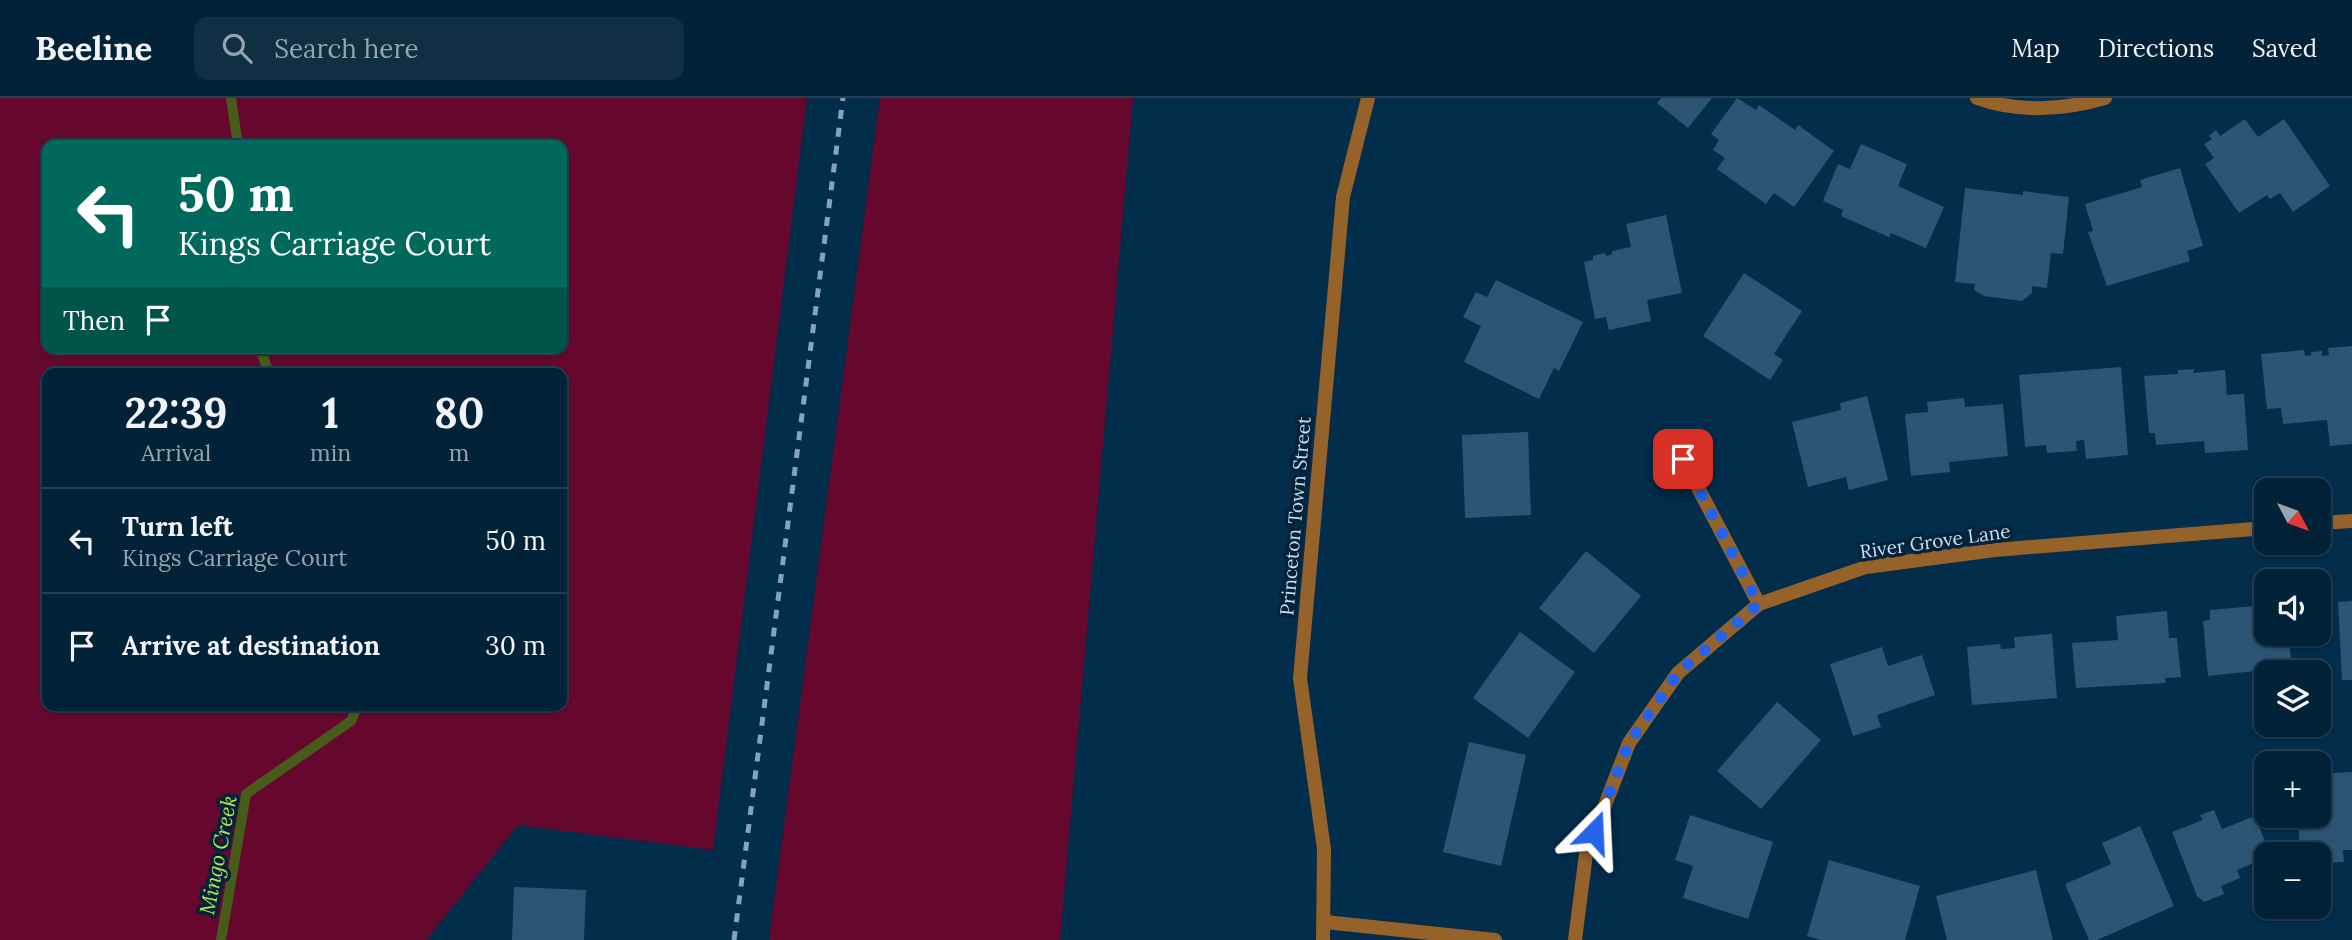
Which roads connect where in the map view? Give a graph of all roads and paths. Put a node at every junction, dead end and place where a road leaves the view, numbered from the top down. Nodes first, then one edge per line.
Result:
1 (1368, 98) edge
2 (1977, 98) edge
3 (2105, 98) edge
4 (1683, 459) dead end
5 (2352, 521) edge
6 (2331, 522) edge
7 (2254, 529) edge
8 (1759, 604) junction
9 (1325, 922) junction
10 (1323, 940) edge
11 (1495, 940) edge
12 (1575, 940) edge

1 - 9 street, Princeton Town Street
2 - 3 street
4 - 8 street
5 - 6 street
7 - 8 street, River Grove Lane
8 - 12 street, River Grove Lane
9 - 10 street, Princeton Town Street
9 - 11 street

